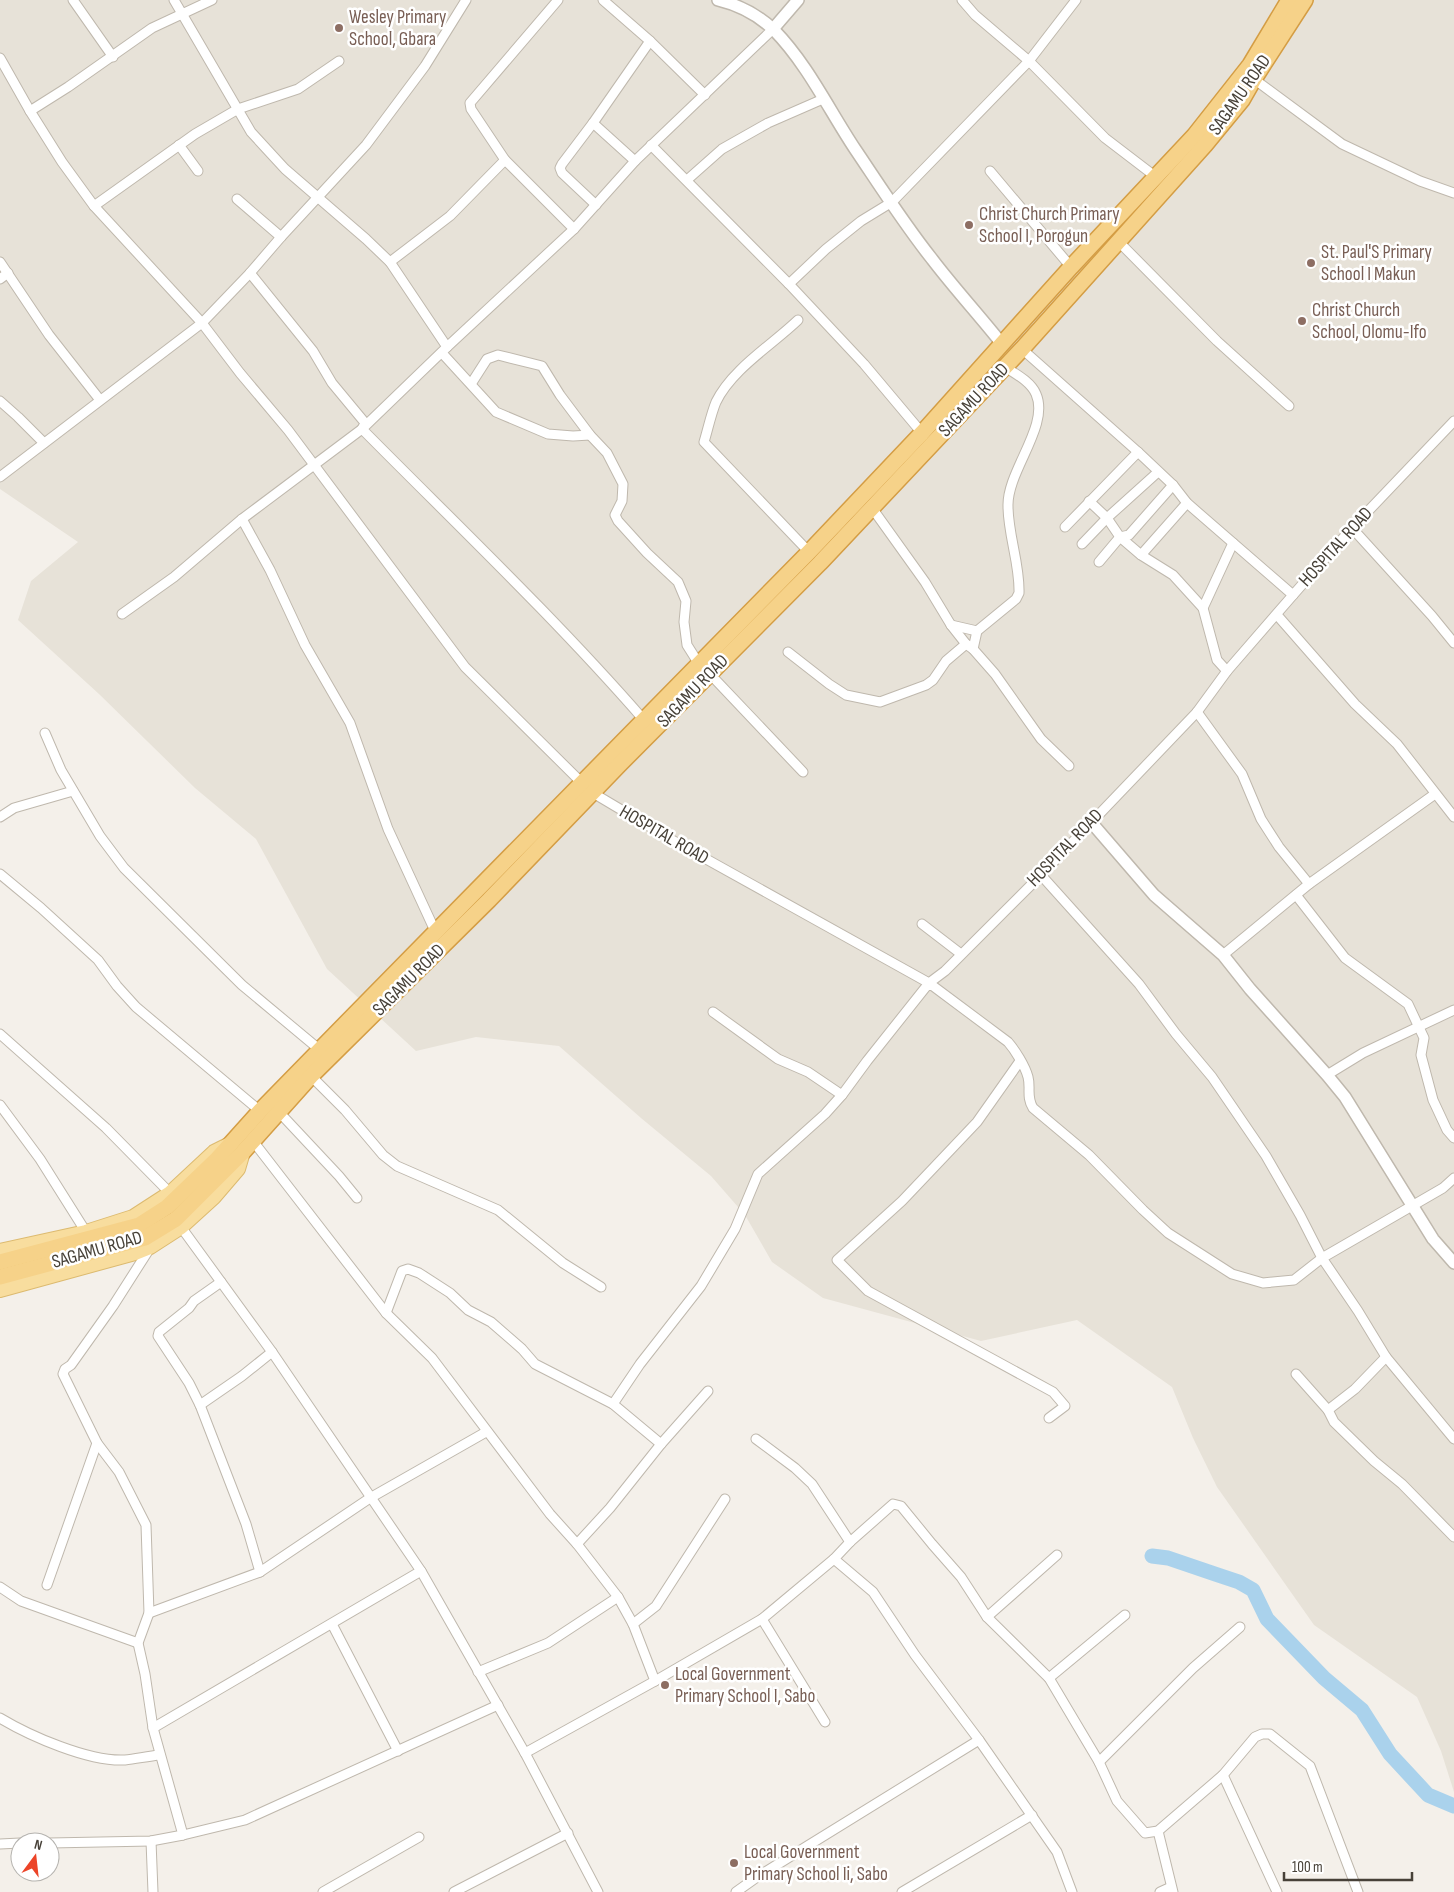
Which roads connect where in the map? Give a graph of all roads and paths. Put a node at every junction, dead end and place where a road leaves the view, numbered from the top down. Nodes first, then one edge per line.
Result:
1 (73, 0) edge
2 (174, 0) edge
3 (212, 0) edge
4 (466, 0) edge
5 (558, 0) edge
6 (603, 0) edge
7 (718, 0) edge
8 (798, 0) edge
9 (962, 0) edge
10 (1076, 0) edge
11 (1289, 0) edge
12 (1305, 0) edge
13 (182, 13) junction
14 (772, 29) junction
15 (650, 41) junction
16 (113, 57) junction
17 (0, 58) edge
18 (339, 61) dead end
19 (1029, 61) junction
20 (1254, 78) junction
21 (705, 95) junction
22 (823, 99) junction
23 (238, 109) junction
24 (30, 111) junction
25 (593, 123) junction
26 (179, 144) junction
27 (651, 144) junction
28 (505, 160) junction
29 (635, 161) junction
30 (198, 171) dead end
31 (990, 171) dead end
32 (1156, 177) junction
33 (687, 180) junction
34 (1454, 193) edge
35 (319, 198) junction
36 (237, 199) dead end
37 (892, 202) junction
38 (596, 205) junction
39 (94, 206) junction
40 (574, 229) junction
41 (281, 237) junction
42 (1118, 241) junction
43 (0, 262) edge
44 (390, 262) junction
45 (1071, 267) junction
46 (8, 273) junction
47 (250, 273) junction
48 (0, 279) edge
49 (789, 284) junction
50 (798, 320) dead end
51 (202, 323) junction
52 (1002, 344) junction
53 (1022, 349) junction
54 (444, 350) junction
55 (1005, 367) junction
56 (471, 384) junction
57 (962, 389) junction
58 (100, 400) junction
59 (975, 400) junction
60 (0, 401) edge
61 (1289, 406) dead end
62 (1454, 422) edge
63 (364, 427) junction
64 (922, 433) junction
65 (590, 435) junction
66 (44, 443) junction
67 (1138, 452) junction
68 (313, 465) junction
69 (1158, 472) junction
70 (0, 477) edge
71 (1172, 485) junction
72 (1089, 501) junction
73 (1188, 503) junction
74 (872, 508) junction
75 (1107, 518) junction
76 (242, 519) junction
77 (1065, 527) dead end
78 (1352, 528) junction
79 (1120, 537) junction
80 (1234, 543) junction
81 (1082, 544) dead end
82 (809, 552) junction
83 (1141, 555) junction
84 (1099, 562) dead end
85 (1293, 595) junction
86 (1203, 608) junction
87 (122, 614) dead end
88 (1277, 615) junction
89 (951, 625) junction
90 (977, 631) junction
91 (1454, 643) edge
92 (970, 647) junction
93 (788, 652) dead end
94 (705, 669) junction
95 (1227, 671) junction
96 (1197, 712) junction
97 (643, 719) junction
98 (45, 733) dead end
99 (1070, 766) dead end
100 (803, 772) dead end
101 (588, 788) junction
102 (73, 791) junction
103 (1435, 794) junction
104 (0, 817) edge
105 (1454, 817) edge
106 (1091, 822) junction
107 (0, 874) edge
108 (1042, 875) junction
109 (1309, 884) junction
110 (1296, 895) junction
111 (922, 924) dead end
112 (436, 933) junction
113 (961, 954) junction
114 (1223, 956) junction
115 (928, 983) junction
116 (1454, 1010) edge
117 (713, 1012) dead end
118 (1419, 1025) junction
119 (0, 1034) edge
120 (320, 1050) junction
121 (1020, 1061) junction
122 (1327, 1075) junction
123 (311, 1076) junction
124 (842, 1095) junction
125 (0, 1105) edge
126 (260, 1111) junction
127 (279, 1112) junction
128 (1454, 1138) edge
129 (242, 1145) junction
130 (222, 1164) junction
131 (1454, 1178) edge
132 (170, 1193) junction
133 (357, 1198) dead end
134 (1412, 1204) junction
135 (181, 1226) junction
136 (86, 1232) junction
137 (150, 1247) junction
138 (0, 1251) edge
139 (1322, 1258) junction
140 (0, 1262) edge
141 (1454, 1263) edge
142 (0, 1277) edge
143 (221, 1282) junction
144 (601, 1287) dead end
145 (0, 1290) edge
146 (386, 1313) junction
147 (272, 1352) junction
148 (1386, 1357) junction
149 (1296, 1374) dead end
150 (708, 1391) dead end
151 (612, 1404) junction
152 (200, 1405) junction
153 (1328, 1410) junction
154 (1050, 1418) dead end
155 (486, 1432) junction
156 (756, 1439) dead end
157 (1454, 1439) edge
158 (97, 1443) junction
159 (661, 1444) junction
160 (370, 1498) junction
161 (725, 1499) dead end
162 (1454, 1537) edge
163 (850, 1542) junction
164 (577, 1544) junction
165 (1057, 1555) dead end
166 (834, 1559) junction
167 (420, 1571) junction
168 (260, 1572) junction
169 (47, 1585) dead end
170 (0, 1587) edge
171 (618, 1597) junction
172 (149, 1613) junction
173 (1125, 1615) dead end
174 (987, 1617) junction
175 (762, 1619) junction
176 (332, 1624) junction
177 (633, 1624) junction
178 (1240, 1627) dead end
179 (138, 1644) junction
180 (478, 1672) junction
181 (1049, 1678) junction
182 (655, 1681) junction
183 (498, 1705) junction
184 (0, 1718) edge
185 (825, 1722) dead end
186 (153, 1728) junction
187 (979, 1740) junction
188 (398, 1751) junction
189 (525, 1753) junction
190 (160, 1755) junction
191 (1099, 1762) junction
192 (1223, 1775) junction
193 (1032, 1815) junction
194 (1158, 1831) junction
195 (568, 1833) junction
196 (183, 1835) junction
197 (419, 1836) dead end
198 (151, 1841) junction
199 (60, 1843) edge
200 (1172, 1890) edge
201 (153, 1892) edge
202 (323, 1892) edge
203 (454, 1892) edge
204 (598, 1892) edge
205 (736, 1892) edge
206 (902, 1892) edge
207 (1072, 1892) edge
208 (1160, 1892) edge
209 (1277, 1892) edge
210 (1358, 1892) edge

1 - 16 street
2 - 13 street
3 - 13 street
4 - 35 street
5 - 28 street
6 - 15 street
7 - 14 street
8 - 14 street
9 - 19 street
10 - 19 street
11 - 32 highway, SAGAMU ROAD
12 - 20 highway, SAGAMU ROAD
13 - 16 street
13 - 23 street
14 - 21 street
14 - 22 street
15 - 21 street
15 - 25 street
16 - 24 street
17 - 24 street, HOSPITAL ROAD
18 - 23 street
19 - 32 street
19 - 37 street
20 - 34 street
20 - 42 highway, SAGAMU ROAD
21 - 27 street
22 - 33 street
22 - 37 street
23 - 26 street
23 - 35 street
24 - 39 street, HOSPITAL ROAD
25 - 29 street
25 - 38 street
26 - 30 street
26 - 39 street
27 - 29 street
27 - 33 street
28 - 40 street
28 - 44 street
29 - 38 street
31 - 45 street
32 - 45 highway, SAGAMU ROAD
33 - 49 street
35 - 41 street
35 - 44 street
36 - 41 street
37 - 49 street
37 - 52 street
38 - 40 street
39 - 51 street, HOSPITAL ROAD
40 - 54 street
41 - 47 street
42 - 53 highway, SAGAMU ROAD
42 - 61 street
43 - 46 street
44 - 54 street
45 - 52 highway, SAGAMU ROAD
46 - 48 street
46 - 58 street
47 - 51 street
47 - 63 street
49 - 64 street
50 - 82 street
51 - 58 street
51 - 68 street, HOSPITAL ROAD
52 - 57 highway, SAGAMU ROAD
53 - 55 highway, SAGAMU ROAD
53 - 67 street
54 - 56 street
54 - 63 street
55 - 59 highway, SAGAMU ROAD
55 - 90 street
56 - 65 street
56 - 65 street
57 - 59 highway
57 - 64 highway, SAGAMU ROAD
58 - 66 street
59 - 74 highway, SAGAMU ROAD
60 - 66 street
62 - 78 street, HOSPITAL ROAD
63 - 68 street
63 - 97 street
64 - 82 highway, SAGAMU ROAD
65 - 94 street
66 - 70 street
67 - 69 street
67 - 72 street
68 - 76 street
68 - 101 street, HOSPITAL ROAD
69 - 71 street
69 - 75 street
71 - 73 street
71 - 79 street
72 - 75 street
72 - 77 street
73 - 80 street
73 - 83 street
74 - 89 street
74 - 94 highway, SAGAMU ROAD
75 - 79 street
75 - 81 street
76 - 87 street
76 - 112 street
78 - 85 street, HOSPITAL ROAD
78 - 91 street
79 - 83 street
79 - 84 street
80 - 85 street
80 - 86 street
82 - 94 highway, SAGAMU ROAD
83 - 86 street
85 - 88 street, HOSPITAL ROAD
86 - 95 street
88 - 95 street, HOSPITAL ROAD
88 - 103 street
89 - 90 street
89 - 92 street
90 - 92 street
92 - 93 street
92 - 99 street
94 - 97 highway, SAGAMU ROAD
94 - 100 street
94 - 101 highway, SAGAMU ROAD
95 - 96 street, HOSPITAL ROAD
96 - 106 street, HOSPITAL ROAD
96 - 109 street
97 - 101 highway, SAGAMU ROAD
98 - 102 street
101 - 112 highway, SAGAMU ROAD
101 - 115 street, HOSPITAL ROAD
101 - 123 highway, SAGAMU ROAD
102 - 104 street
102 - 120 street
103 - 105 street
103 - 109 street
106 - 108 street, HOSPITAL ROAD
106 - 114 street
107 - 126 street
108 - 113 street, HOSPITAL ROAD
108 - 139 street
109 - 110 street
110 - 114 street
110 - 118 street
111 - 113 street
112 - 120 highway, SAGAMU ROAD
113 - 115 street, HOSPITAL ROAD
114 - 122 street
115 - 121 street
115 - 124 street
116 - 118 street
117 - 124 street
118 - 122 street
118 - 128 street
119 - 132 street
120 - 126 highway, SAGAMU ROAD
121 - 139 street
121 - 154 street
122 - 134 street
123 - 127 highway, SAGAMU ROAD
123 - 144 street
124 - 151 street
125 - 136 street
126 - 129 highway, SAGAMU ROAD
127 - 129 highway, SAGAMU ROAD
127 - 133 street
129 - 130 highway, SAGAMU ROAD
129 - 132 main road
129 - 135 main road
129 - 146 street
130 - 140 highway, SAGAMU ROAD
130 - 142 highway, SAGAMU ROAD
131 - 134 street
132 - 136 main road
134 - 139 street
134 - 141 street
135 - 137 main road
135 - 143 street
136 - 138 main road
137 - 145 main road
137 - 158 street
139 - 148 street
143 - 147 street
143 - 152 street
146 - 151 street
146 - 155 street
147 - 152 street
147 - 160 street
148 - 153 street
148 - 157 street
149 - 153 street
150 - 159 street
151 - 159 street
152 - 168 street
153 - 162 street
155 - 160 street
155 - 164 street
156 - 163 street
158 - 169 street
158 - 172 street
159 - 164 street
160 - 167 street
160 - 168 street
161 - 177 street
163 - 166 street
163 - 174 street
164 - 171 street
165 - 174 street
166 - 175 street
166 - 187 street
167 - 176 street
167 - 180 street
168 - 172 street
170 - 179 street
171 - 177 street
171 - 180 street
172 - 179 street
173 - 181 street
174 - 181 street
175 - 182 street
175 - 185 street
176 - 186 street
176 - 188 street
177 - 182 street
178 - 191 street
179 - 186 street
180 - 183 street
181 - 191 street
182 - 189 street
183 - 188 street
183 - 189 street
184 - 190 street
186 - 190 street
187 - 193 street
187 - 205 street
188 - 196 street
189 - 195 street
190 - 196 street
191 - 194 street
192 - 194 street
192 - 209 street
192 - 210 street
193 - 206 street
193 - 207 street
194 - 200 street
195 - 203 street
195 - 204 street
196 - 198 street
197 - 202 street
198 - 199 street
198 - 201 street
200 - 208 street

